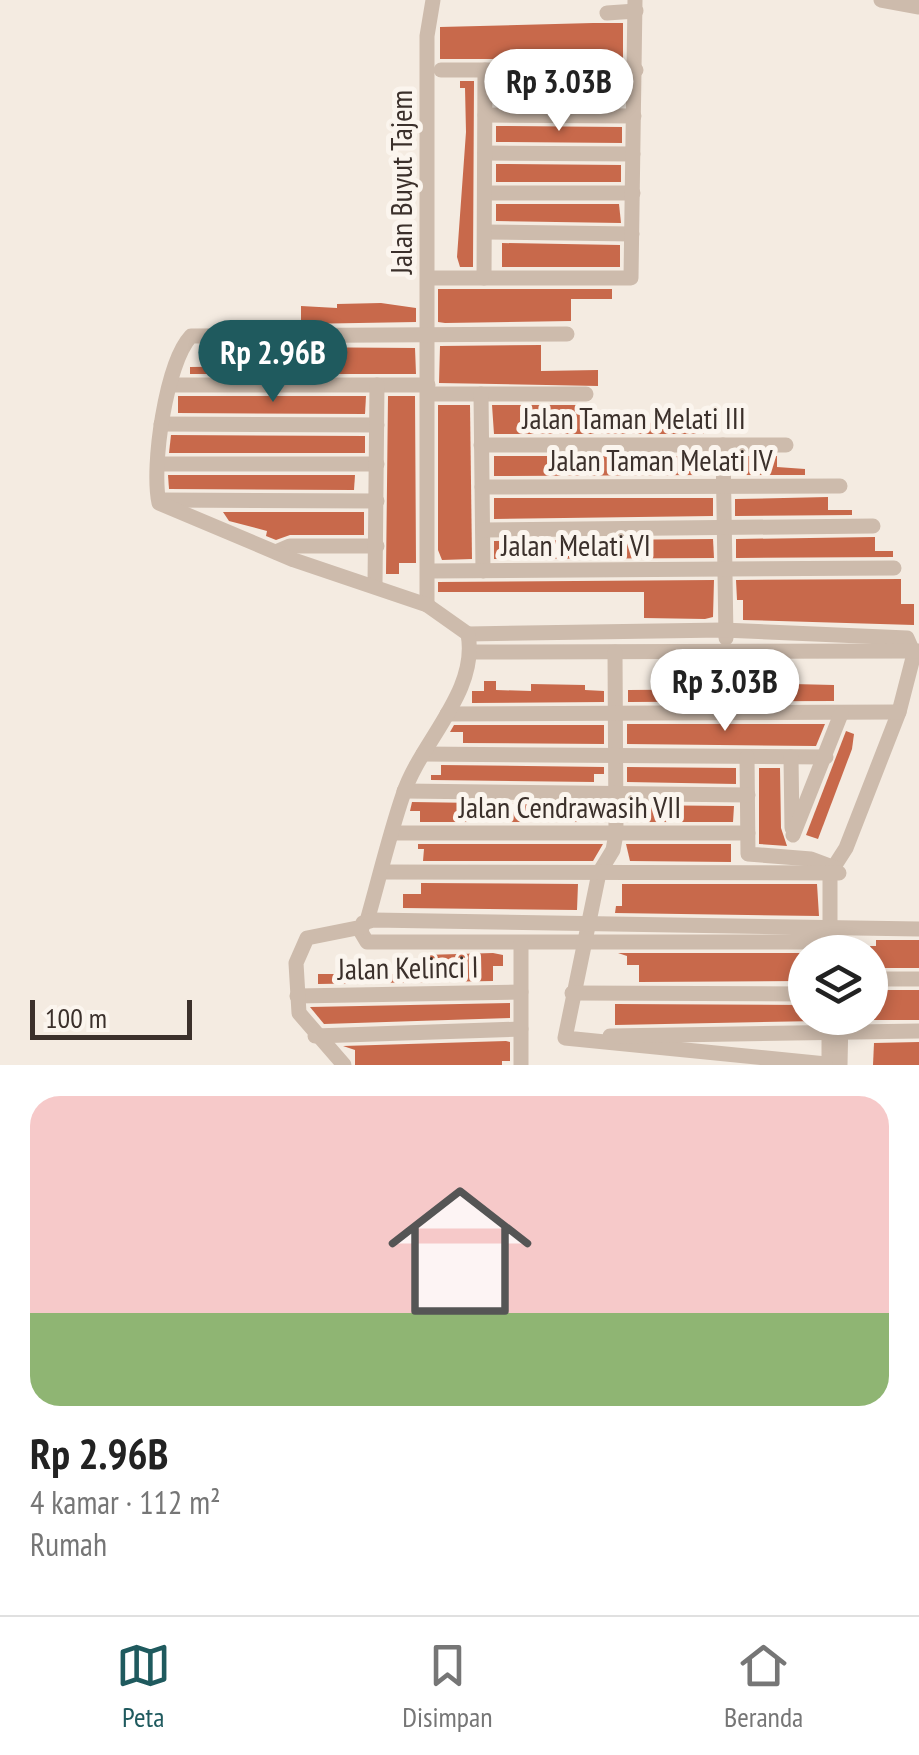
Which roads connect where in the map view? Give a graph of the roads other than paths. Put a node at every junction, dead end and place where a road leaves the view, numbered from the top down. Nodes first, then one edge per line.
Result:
1 (433, 0) edge
2 (881, 0) edge
3 (636, 5) edge
4 (919, 7) edge
5 (607, 12) dead end
6 (442, 70) dead end
7 (485, 70) junction
8 (636, 70) junction
9 (485, 115) junction
10 (634, 116) junction
11 (485, 153) junction
12 (633, 154) junction
13 (485, 193) junction
14 (633, 193) junction
15 (485, 232) junction
16 (632, 234) junction
17 (428, 278) junction
18 (484, 278) junction
19 (428, 334) junction
20 (567, 334) dead end
21 (170, 385) junction
22 (377, 385) junction
23 (428, 390) junction
24 (481, 394) junction
25 (586, 394) dead end
26 (161, 424) junction
27 (377, 426) junction
28 (482, 444) junction
29 (786, 444) dead end
30 (723, 445) junction
31 (160, 464) junction
32 (377, 464) junction
33 (723, 486) junction
34 (840, 486) dead end
35 (482, 487) junction
36 (157, 500) junction
37 (377, 502) junction
38 (873, 526) dead end
39 (723, 528) junction
40 (482, 530) junction
41 (377, 546) junction
42 (276, 552) junction
43 (894, 568) dead end
44 (429, 571) junction
45 (483, 571) junction
46 (722, 572) junction
47 (375, 586) junction
48 (427, 605) junction
49 (723, 630) junction
50 (468, 634) junction
51 (472, 652) junction
52 (615, 652) junction
53 (730, 652) junction
54 (917, 652) edge
55 (900, 712) junction
56 (616, 713) junction
57 (447, 714) junction
58 (841, 714) junction
59 (423, 754) junction
60 (616, 756) junction
61 (747, 756) junction
62 (790, 757) junction
63 (826, 757) junction
64 (404, 791) junction
65 (615, 792) junction
66 (748, 794) junction
67 (392, 833) junction
68 (748, 833) junction
69 (616, 834) junction
70 (792, 835) junction
71 (790, 857) junction
72 (835, 871) junction
73 (382, 872) junction
74 (599, 873) junction
75 (364, 924) junction
76 (588, 924) junction
77 (919, 929) edge
78 (717, 934) junction
79 (834, 935) edge
80 (873, 935) edge
81 (788, 938) edge
82 (583, 941) junction
83 (521, 943) junction
84 (888, 979) edge
85 (919, 980) edge
86 (521, 992) junction
87 (572, 994) junction
88 (788, 994) edge
89 (296, 996) junction
90 (888, 1028) edge
91 (521, 1030) junction
92 (788, 1031) edge
93 (919, 1031) edge
94 (834, 1035) edge
95 (314, 1036) junction
96 (620, 1041) junction
97 (671, 1050) edge
98 (344, 1065) edge
99 (521, 1065) edge
100 (618, 1065) edge
101 (833, 1065) edge

1 - 17 street, Jalan Buyut Tajem
2 - 4 street
3 - 5 street
3 - 8 street
6 - 7 street
7 - 8 street
7 - 9 street
8 - 10 street
9 - 10 street
9 - 11 street
10 - 12 street
11 - 12 street
11 - 13 street
12 - 14 street
13 - 14 street
13 - 15 street
14 - 16 street
15 - 16 street
15 - 18 street
16 - 18 street
17 - 18 street
17 - 19 street, Jalan Buyut Tajem
19 - 20 street
19 - 21 street
19 - 23 street, Jalan Buyut Tajem
21 - 22 street
21 - 26 street
22 - 23 street
22 - 27 street
23 - 24 street
23 - 44 street, Jalan Buyut Tajem
24 - 25 street
24 - 28 street
26 - 27 street
26 - 31 street
27 - 32 street
28 - 30 street, Jalan Taman Melati III
28 - 35 street
29 - 30 street, Jalan Taman Melati III
30 - 33 street
31 - 32 street
31 - 36 street
32 - 37 street
33 - 34 street, Jalan Taman Melati IV
33 - 35 street, Jalan Taman Melati IV
33 - 39 street
35 - 40 street
36 - 37 street
36 - 42 street
37 - 41 street
38 - 39 street
39 - 40 street
39 - 46 street
40 - 45 street
41 - 42 street
41 - 47 street
42 - 47 street
43 - 46 street, Jalan Melati VI
44 - 45 street, Jalan Melati VI
44 - 48 street, Jalan Buyut Tajem
45 - 46 street, Jalan Melati VI
46 - 49 street
47 - 48 street
48 - 50 street
49 - 50 street
49 - 53 street
49 - 54 street
50 - 51 street
51 - 52 street
51 - 57 street
52 - 53 street
52 - 56 street
53 - 54 street
54 - 55 street
55 - 58 street
55 - 72 street
56 - 57 street
56 - 58 street
56 - 60 street
57 - 59 street
58 - 63 street
59 - 60 street
59 - 64 street
60 - 61 street
60 - 65 street
61 - 62 street
61 - 66 street
62 - 63 street
62 - 70 street
63 - 70 street
64 - 65 street
64 - 67 street
65 - 66 street
65 - 69 street
66 - 68 street
67 - 69 street, Jalan Cendrawasih VII
67 - 73 street
68 - 69 street, Jalan Cendrawasih VII
68 - 71 street
69 - 74 street
70 - 71 street
71 - 72 street
72 - 74 street
72 - 79 street
73 - 74 street
73 - 75 street
74 - 76 street
75 - 76 street
75 - 83 street
75 - 89 street
76 - 78 street
76 - 82 street
77 - 80 street
78 - 81 street
78 - 82 street
82 - 83 street
82 - 87 street
83 - 86 street
84 - 85 street
86 - 89 street, Jalan Kelinci I
86 - 91 street
87 - 88 street
87 - 96 street
89 - 95 street
90 - 93 street
91 - 95 street
91 - 99 street
92 - 97 street
94 - 101 street
95 - 98 street
96 - 97 street
96 - 100 street
97 - 101 street

